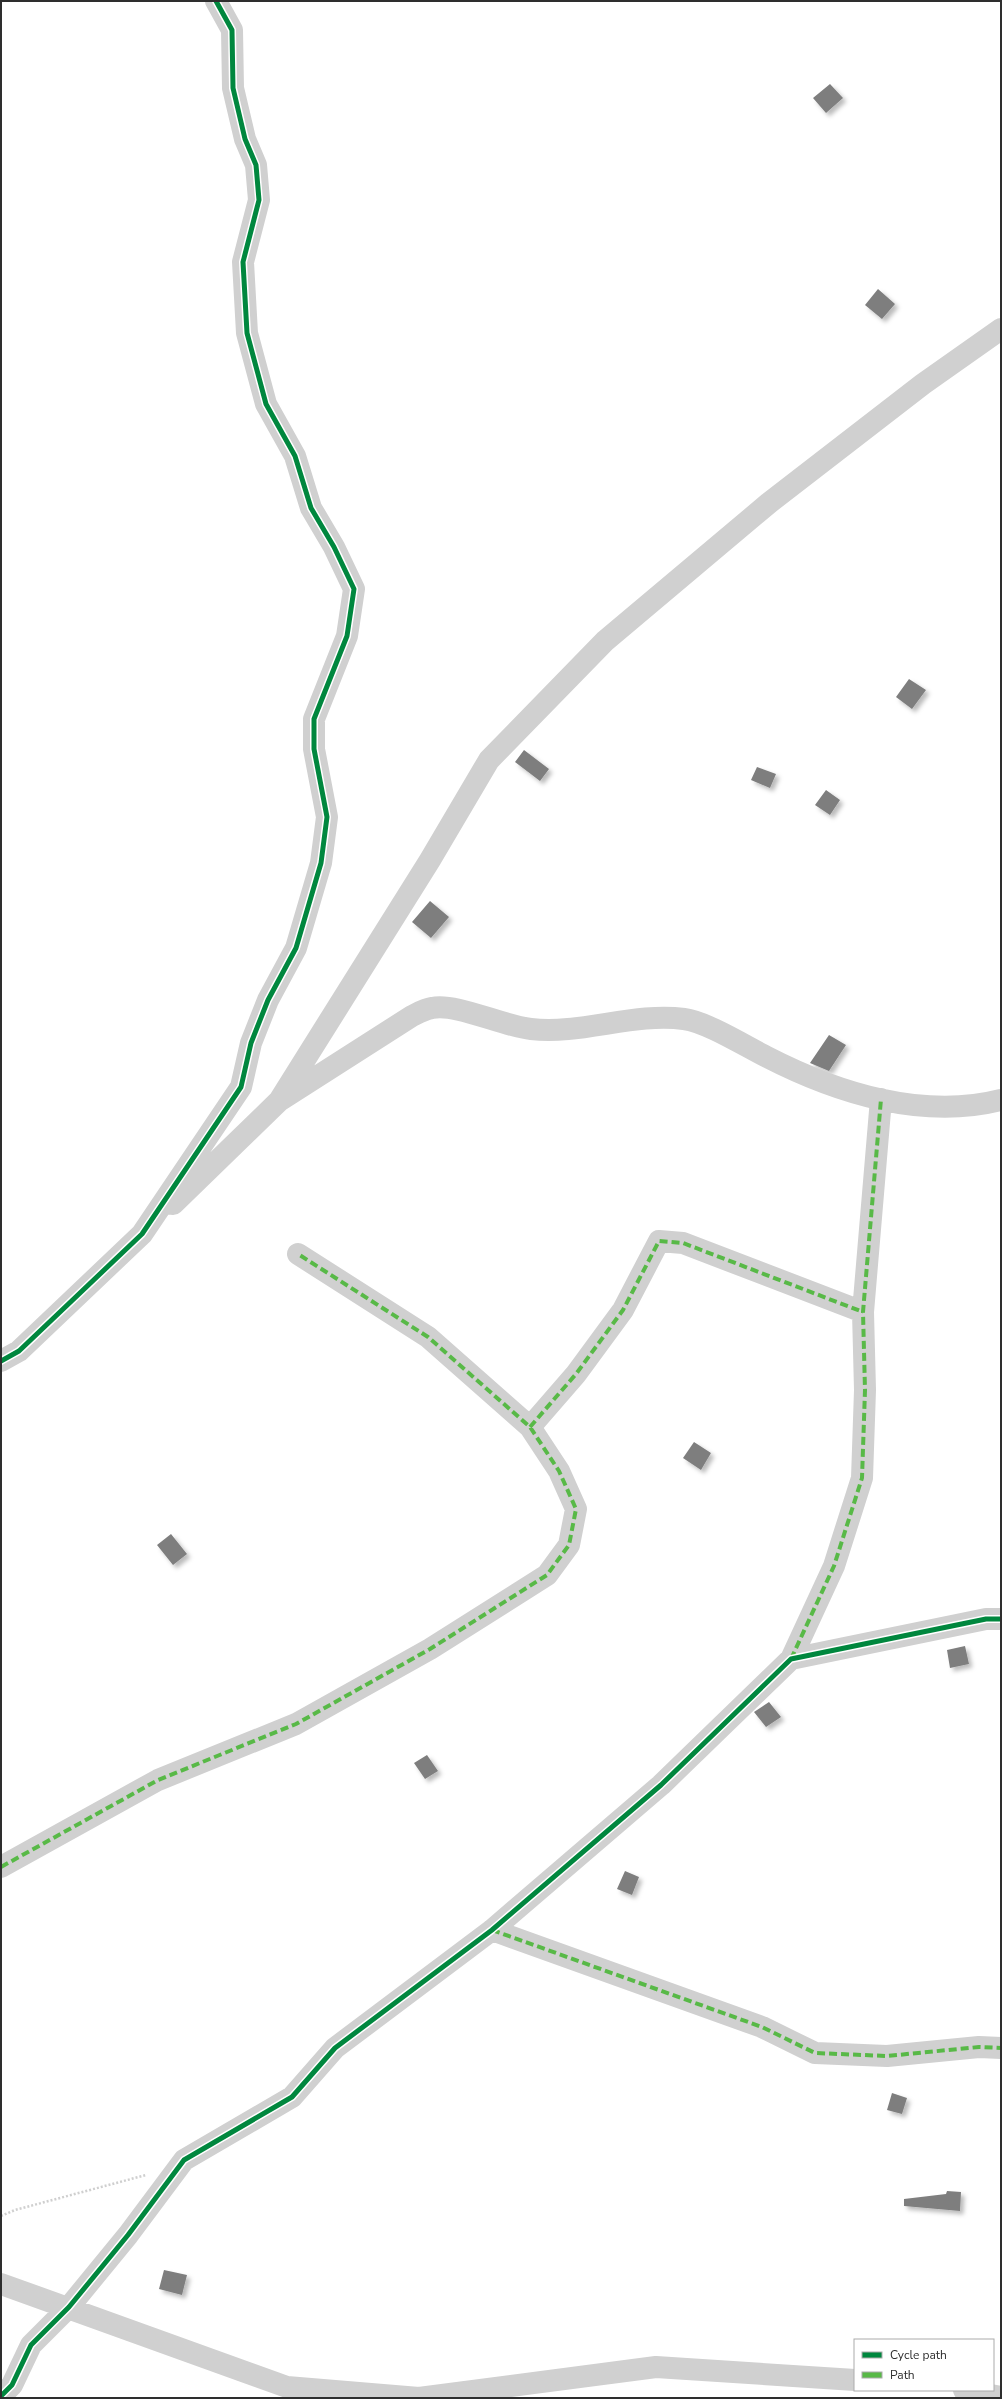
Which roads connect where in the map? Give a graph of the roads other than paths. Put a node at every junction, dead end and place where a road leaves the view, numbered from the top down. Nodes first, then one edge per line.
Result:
1 (216, 1) edge
2 (1001, 329) edge
3 (881, 1099) junction
4 (1001, 1100) edge
5 (279, 1101) junction
6 (142, 1234) junction
7 (298, 1254) dead end
8 (862, 1312) junction
9 (1, 1361) edge
10 (530, 1426) junction
11 (1001, 1619) edge
12 (791, 1659) junction
13 (1, 1867) edge
14 (492, 1930) junction
15 (1001, 2048) edge
16 (1, 2284) edge
17 (69, 2307) junction
18 (854, 2380) edge
19 (969, 2391) edge
20 (1, 2396) edge
21 (1001, 2397) edge

1 - 6 street
2 - 5 street
3 - 4 street
3 - 5 street
3 - 8 street
5 - 6 street
6 - 9 street
7 - 10 street
8 - 10 street
8 - 12 street
10 - 13 street
11 - 12 street
12 - 14 street
14 - 15 street
14 - 17 street
16 - 17 street
17 - 18 street
17 - 20 street
19 - 21 street

